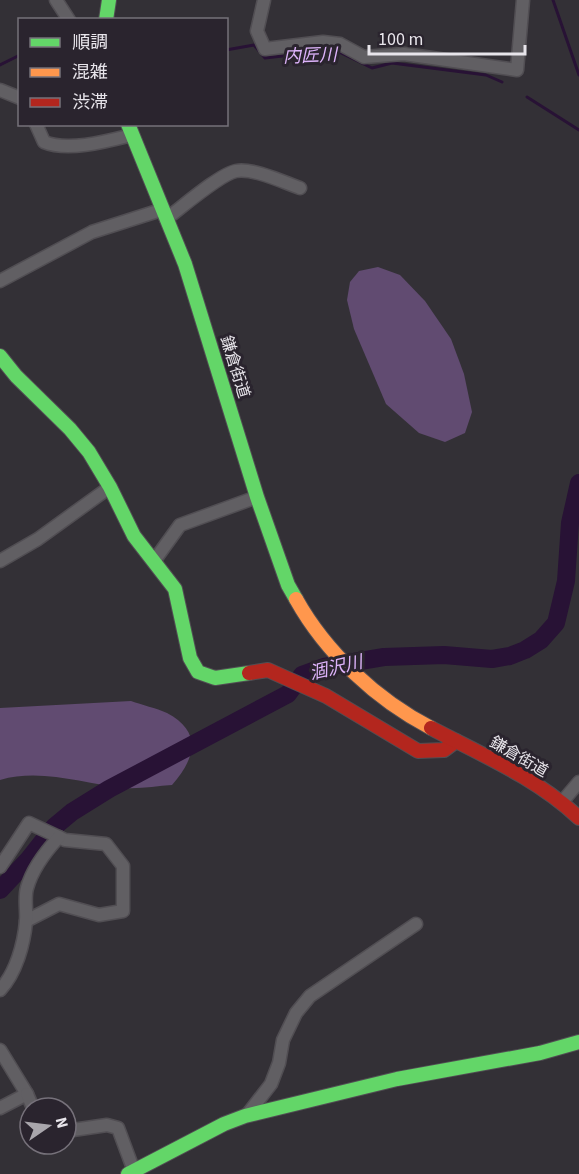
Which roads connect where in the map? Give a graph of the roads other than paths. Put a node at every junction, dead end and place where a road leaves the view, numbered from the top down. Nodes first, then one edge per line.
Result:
1 (56, 0) edge
2 (109, 0) edge
3 (264, 0) edge
4 (523, 0) edge
5 (68, 18) edge
6 (106, 18) edge
7 (0, 90) edge
8 (18, 97) edge
9 (37, 126) edge
10 (130, 130) edge
11 (300, 188) dead end
12 (164, 214) junction
13 (0, 281) edge
14 (0, 356) edge
15 (110, 487) junction
16 (257, 497) junction
17 (0, 561) edge
18 (154, 561) junction
19 (456, 741) junction
20 (579, 782) edge
21 (562, 802) junction
22 (579, 818) edge
23 (59, 837) junction
24 (0, 867) edge
25 (26, 921) junction
26 (416, 924) dead end
27 (0, 990) edge
28 (579, 1042) edge
29 (0, 1050) edge
30 (27, 1094) joint
31 (0, 1108) edge
32 (245, 1116) junction
33 (78, 1129) edge
34 (131, 1173) edge

1 - 5 street
2 - 6 street
3 - 4 street
7 - 8 street
9 - 10 street
10 - 12 street, 鎌倉街道
11 - 12 street
12 - 13 street
12 - 16 street, 鎌倉街道
14 - 15 street
15 - 17 street
15 - 18 street
16 - 18 street
16 - 19 street, 鎌倉街道
18 - 19 street
19 - 21 street, 鎌倉街道
20 - 21 street
21 - 22 street, 鎌倉街道
23 - 24 street
23 - 25 street
23 - 25 street
25 - 27 street
26 - 32 street
28 - 32 street
29 - 30 street
30 - 31 street
32 - 34 street
33 - 34 street

